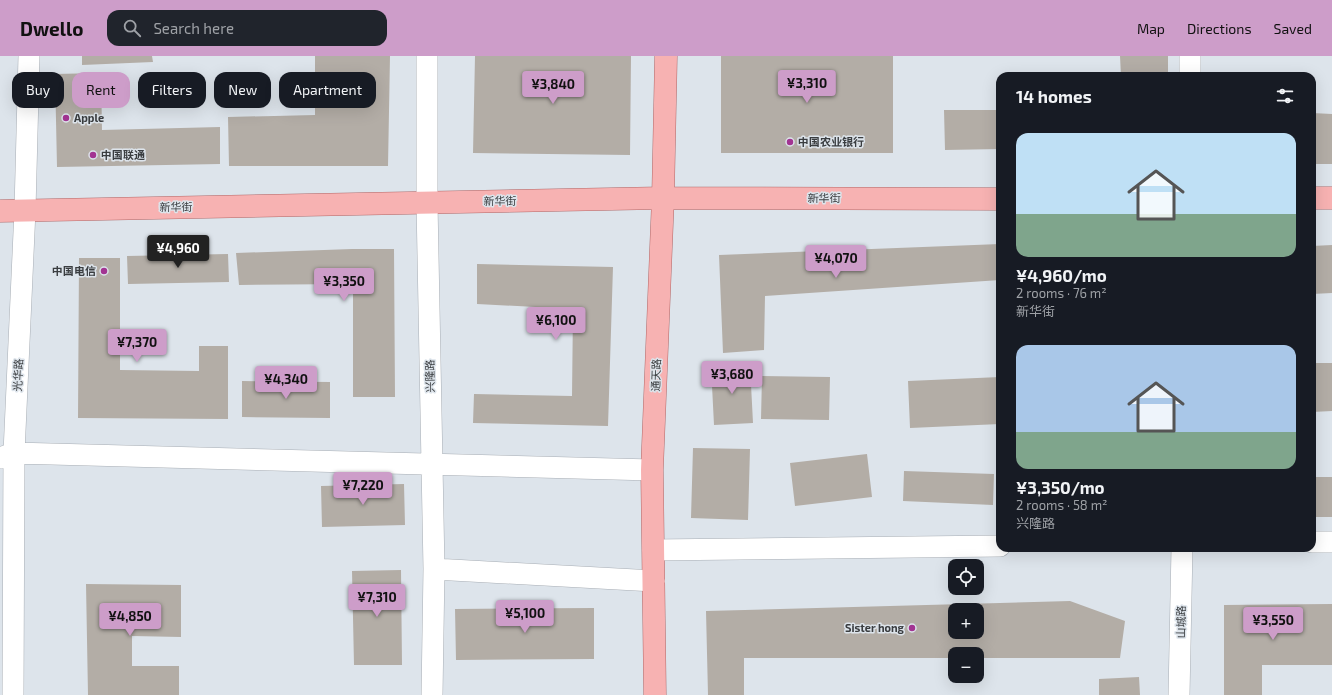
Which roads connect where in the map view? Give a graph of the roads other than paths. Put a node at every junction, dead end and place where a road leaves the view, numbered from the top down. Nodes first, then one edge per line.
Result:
1 (28, 56) edge
2 (427, 56) edge
3 (666, 56) edge
4 (1190, 56) edge
5 (1190, 72) edge
6 (663, 198) junction
7 (996, 198) edge
8 (1316, 198) edge
9 (1332, 198) edge
10 (427, 203) junction
11 (25, 210) junction
12 (0, 211) edge
13 (7, 455) edge
14 (432, 465) junction
15 (652, 470) junction
16 (1316, 542) edge
17 (1332, 542) edge
18 (996, 546) edge
19 (653, 550) junction
20 (1182, 552) edge
21 (434, 569) junction
22 (654, 581) junction
23 (13, 695) edge
24 (432, 695) edge
25 (655, 695) edge
26 (1179, 695) edge

1 - 11 street, 光华路
2 - 10 street, 兴隆路
3 - 6 main road, 通天路
4 - 5 street
6 - 7 main road, 新华街
6 - 10 main road, 新华街
6 - 15 main road, 通天路
8 - 9 main road
10 - 11 main road, 新华街
10 - 14 street, 兴隆路
11 - 12 main road, 新华街
11 - 13 street, 光华路
13 - 14 street
13 - 23 street, 光华路
14 - 15 street
14 - 21 street, 兴隆路
15 - 19 main road, 通天路
16 - 17 street
18 - 19 street
19 - 22 main road, 通天路
20 - 26 street, 山城路
21 - 22 street
21 - 24 street, 兴隆路
22 - 25 main road, 通天路

